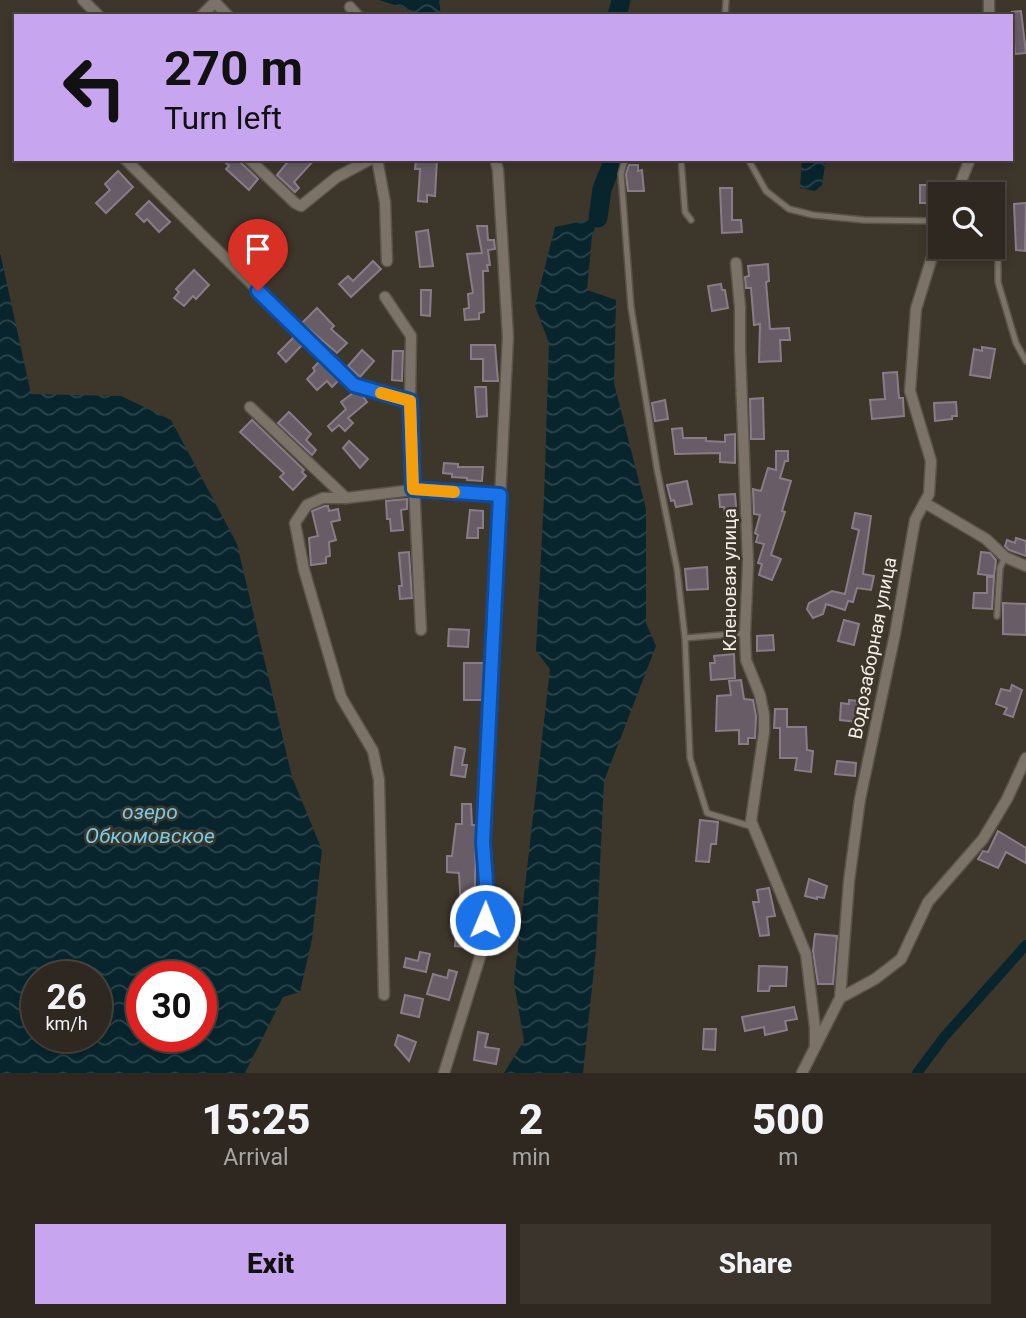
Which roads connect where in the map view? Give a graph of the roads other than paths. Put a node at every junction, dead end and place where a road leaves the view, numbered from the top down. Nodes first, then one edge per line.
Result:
1 (83, 0) edge
2 (213, 1) edge
3 (97, 14) edge
4 (226, 14) edge
5 (127, 161) edge
6 (251, 161) edge
7 (367, 161) edge
8 (377, 161) edge
9 (496, 161) edge
10 (624, 161) edge
11 (681, 161) edge
12 (749, 161) edge
13 (969, 161) edge
14 (961, 182) edge
15 (691, 220) dead end
16 (928, 221) edge
17 (931, 259) edge
18 (998, 259) edge
19 (387, 261) dead end
20 (736, 263) dead end
21 (386, 297) dead end
22 (1026, 361) edge
23 (410, 401) junction
24 (250, 407) dead end
25 (413, 489) junction
26 (500, 495) junction
27 (346, 498) junction
28 (925, 503) junction
29 (1005, 557) junction
30 (1026, 566) edge
31 (997, 617) dead end
32 (421, 630) dead end
33 (745, 633) junction
34 (685, 638) junction
35 (1026, 758) edge
36 (753, 827) junction
37 (384, 996) dead end
38 (840, 998) junction
39 (815, 1049) junction
40 (444, 1073) edge
41 (802, 1073) edge

1 - 3 street
2 - 4 street
5 - 23 street
6 - 7 street
8 - 19 street
9 - 26 street
10 - 34 lane
11 - 15 lane
12 - 16 lane
13 - 14 street
17 - 28 street, Водозаборная улица
18 - 22 lane
20 - 33 street, Кленовая улица
21 - 23 street
23 - 25 street
24 - 27 street
25 - 26 street
25 - 27 street
25 - 32 street
26 - 40 street
27 - 37 street
28 - 29 street
28 - 38 street, Водозаборная улица
29 - 30 street
29 - 31 lane
33 - 34 lane
33 - 36 street, Кленовая улица
34 - 36 lane
35 - 38 street
36 - 39 street, Кленовая улица
38 - 39 street, Водозаборная улица
39 - 41 street, Водозаборная улица

